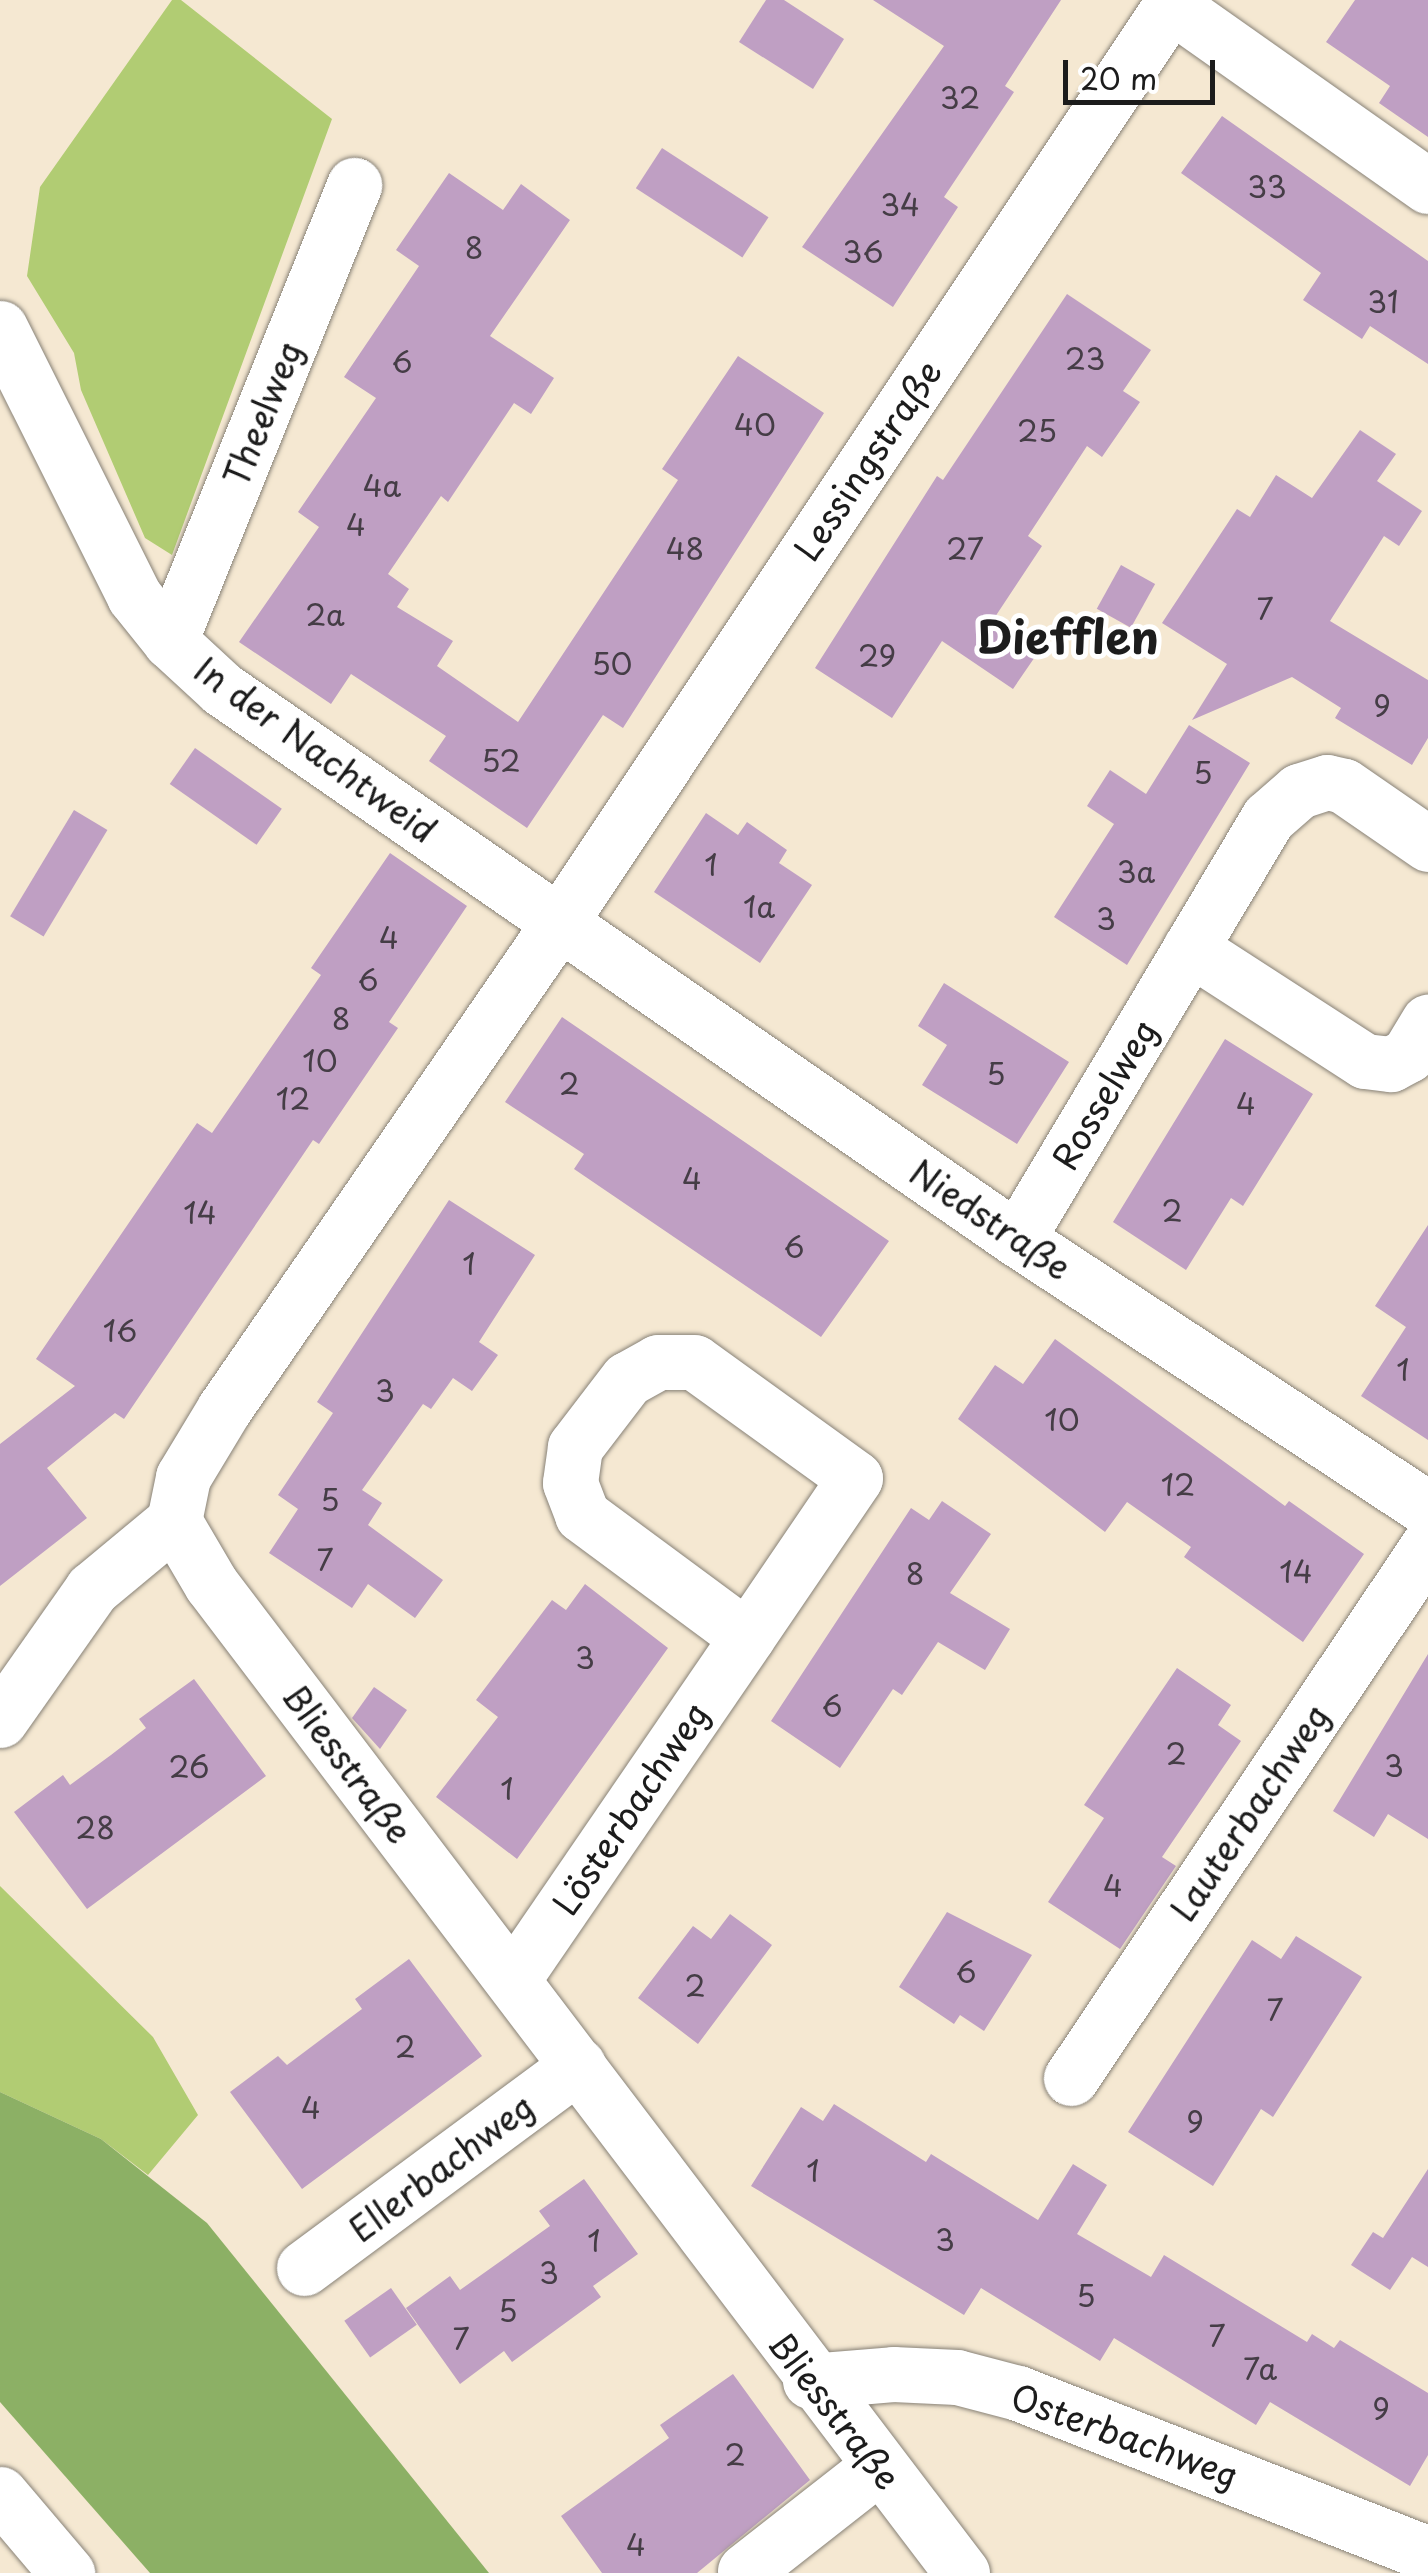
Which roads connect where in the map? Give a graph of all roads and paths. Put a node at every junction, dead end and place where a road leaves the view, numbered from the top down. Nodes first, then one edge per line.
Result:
1 (1172, 2) edge
2 (354, 185) dead end
3 (1428, 186) edge
4 (0, 328) edge
5 (170, 641) junction
6 (1428, 844) edge
7 (561, 920) junction
8 (1190, 948) junction
9 (1428, 1022) edge
10 (1017, 1240) junction
11 (1428, 1508) edge
12 (174, 1521) junction
13 (1428, 1546) edge
14 (746, 1637) junction
15 (0, 1720) edge
16 (512, 1979) junction
17 (578, 2065) junction
18 (1071, 2078) dead end
19 (304, 2268) dead end
20 (810, 2381) junction
21 (880, 2466) junction
22 (0, 2494) edge
23 (1428, 2554) edge
24 (744, 2571) edge
25 (67, 2573) edge
26 (962, 2573) edge

1 - 3 street
1 - 7 street, Lessingstraße
2 - 5 street, Theelweg
4 - 5 street, In der Nachtweid
5 - 7 street, In der Nachtweid
6 - 8 street, Rosselweg
7 - 10 street, Niedstraße
7 - 12 street
8 - 9 street
8 - 10 street, Rosselweg
10 - 11 street, Niedstraße
12 - 15 street
12 - 16 street, Bliesstraße
13 - 18 street, Lauterbachweg
14 - 14 street, Lösterbachweg
14 - 16 street, Lösterbachweg
16 - 17 street, Bliesstraße
17 - 19 street, Ellerbachweg
17 - 20 street, Bliesstraße
20 - 21 street, Bliesstraße
20 - 23 street, Osterbachweg
21 - 24 street
21 - 26 street, Bliesstraße
22 - 25 street

